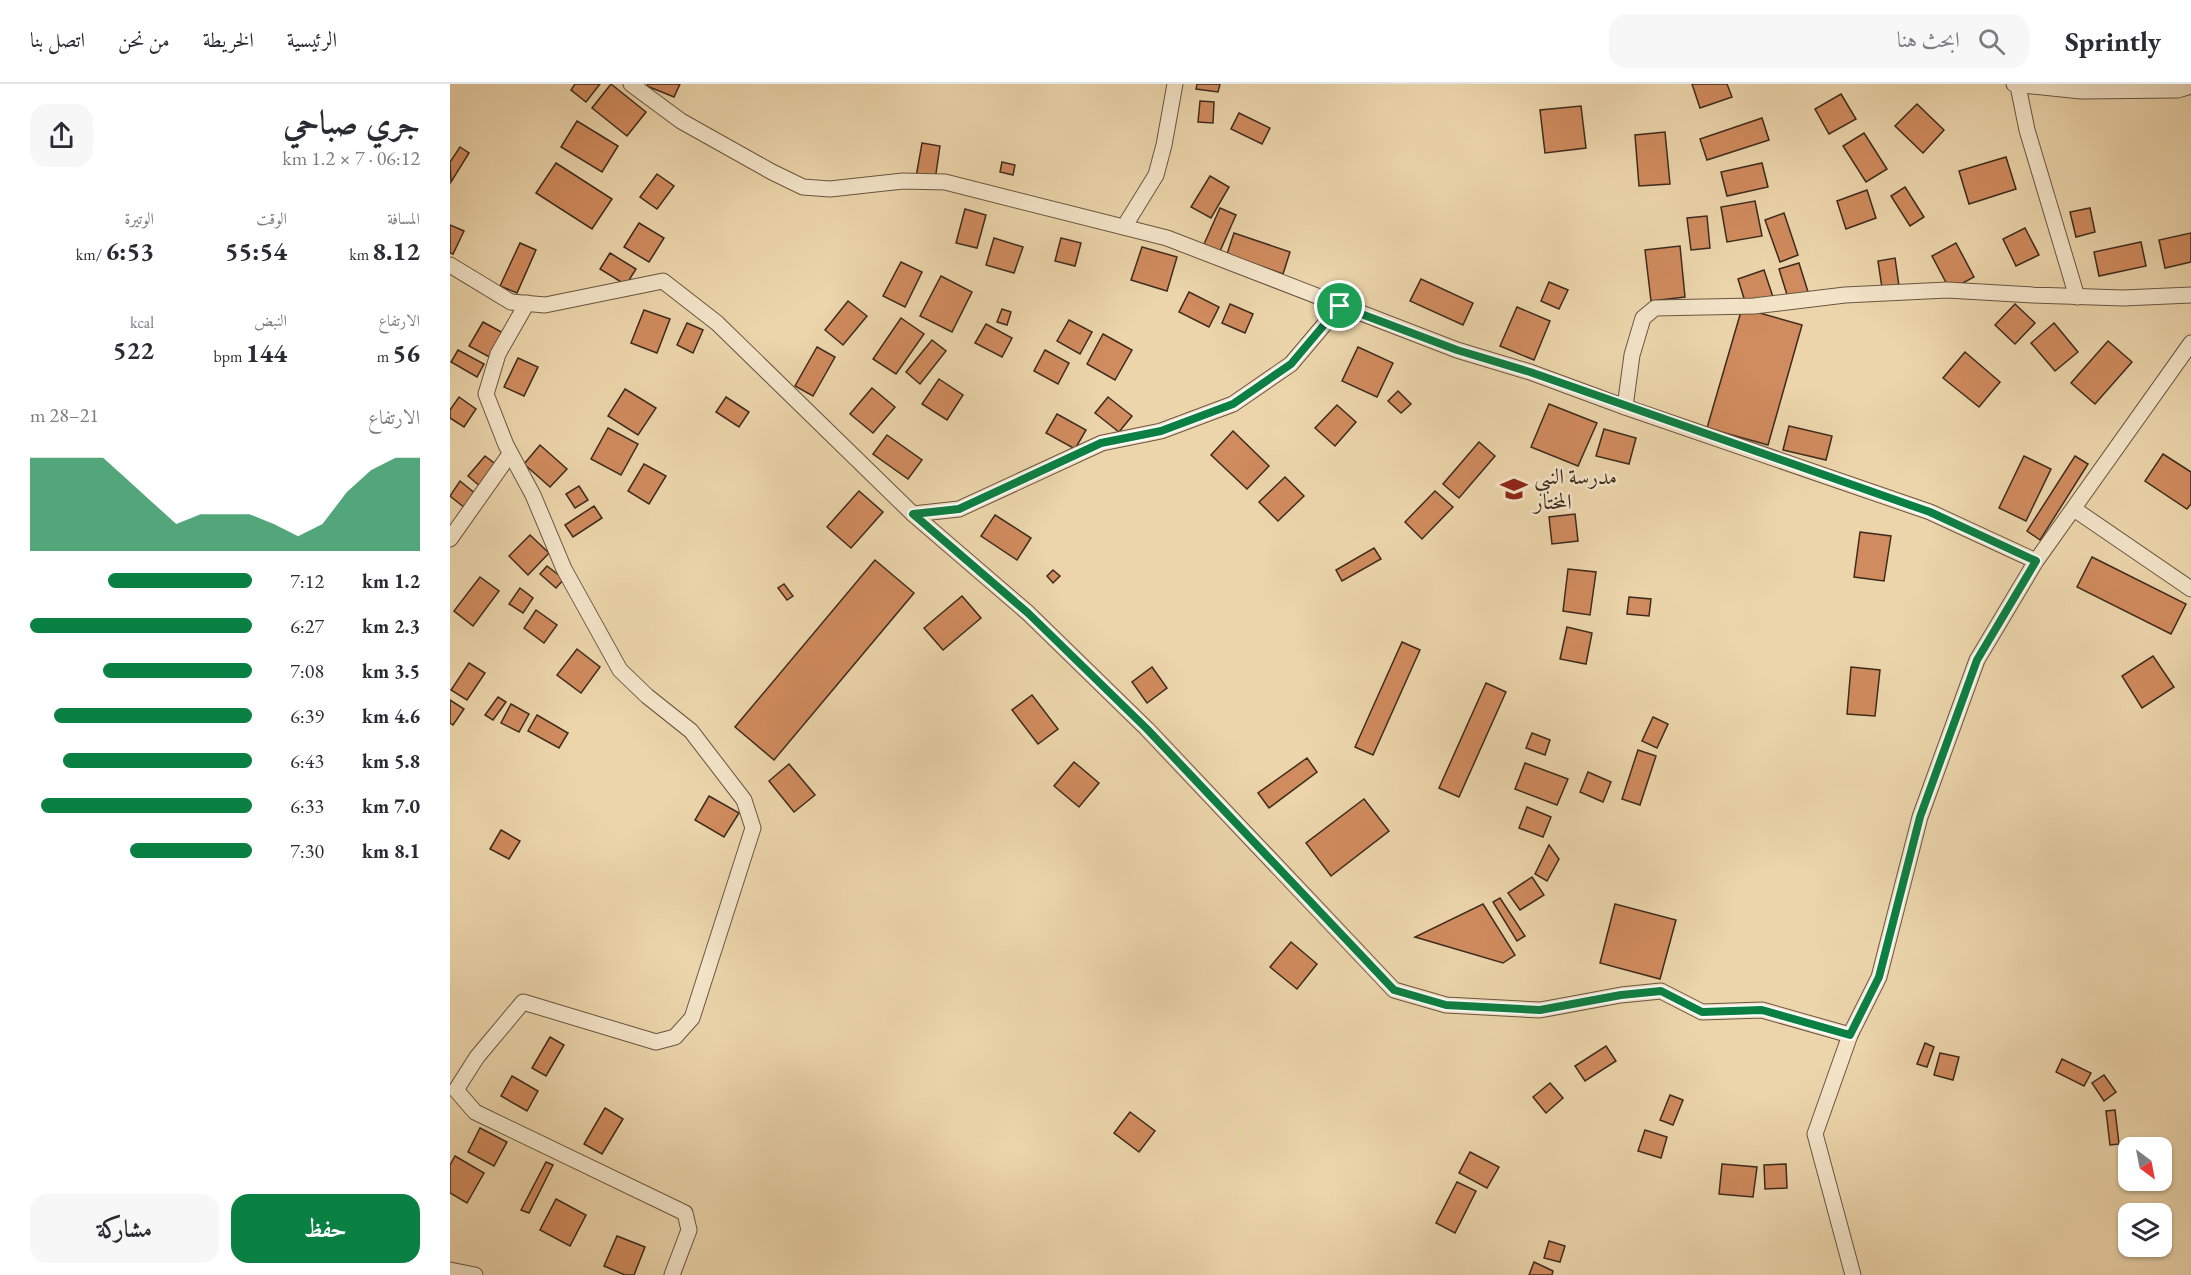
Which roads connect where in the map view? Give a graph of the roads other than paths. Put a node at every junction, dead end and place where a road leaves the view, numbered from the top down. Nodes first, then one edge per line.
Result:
1 (631, 84) edge
2 (1175, 84) edge
3 (2016, 85) edge
4 (2191, 86) edge
5 (1124, 227) junction
6 (450, 265) edge
7 (2191, 295) edge
8 (2077, 297) junction
9 (527, 303) junction
10 (1340, 306) junction
11 (2191, 343) edge
12 (1625, 407) junction
13 (510, 453) junction
14 (2074, 509) junction
15 (913, 514) junction
16 (450, 539) edge
17 (2036, 561) junction
18 (2191, 589) edge
19 (1850, 1035) junction
20 (450, 1270) edge
21 (475, 1275) edge
22 (672, 1275) edge
23 (1853, 1275) edge

1 - 5 street
2 - 5 street
3 - 4 street
3 - 8 street
5 - 10 street
6 - 9 street
7 - 8 street
8 - 12 street
9 - 13 street
9 - 15 street
10 - 12 street
10 - 15 street
11 - 14 street
12 - 17 street
13 - 16 street
13 - 22 street
14 - 17 street
14 - 18 street
15 - 19 street
17 - 19 street
19 - 23 street
20 - 21 street

